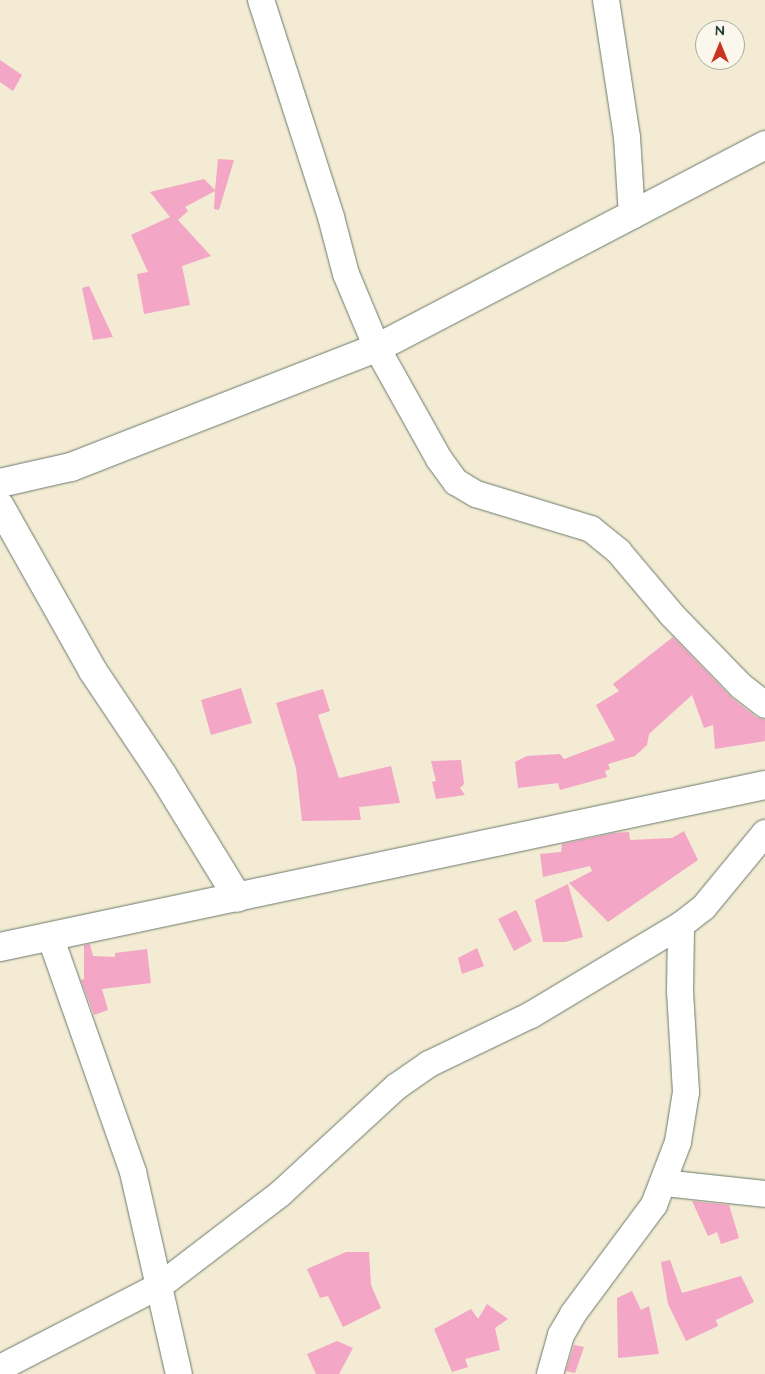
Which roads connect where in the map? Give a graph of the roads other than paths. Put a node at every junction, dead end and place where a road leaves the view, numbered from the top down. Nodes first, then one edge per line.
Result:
1 (261, 0) edge
2 (606, 0) edge
3 (765, 145) edge
4 (632, 216) junction
5 (377, 348) junction
6 (0, 483) edge
7 (0, 506) edge
8 (765, 705) edge
9 (765, 785) edge
10 (765, 833) edge
11 (238, 898) junction
12 (681, 925) junction
13 (50, 936) junction
14 (0, 947) edge
15 (664, 1183) junction
16 (765, 1194) edge
17 (161, 1285) junction
18 (0, 1368) edge
19 (180, 1374) edge
20 (550, 1374) edge

1 - 5 street
2 - 4 street
3 - 4 street
4 - 5 street
5 - 6 street
5 - 8 street
7 - 11 street
9 - 11 street
10 - 12 street
11 - 13 street
12 - 15 street
12 - 17 street
13 - 14 street
13 - 17 street
15 - 16 street
15 - 20 street
17 - 18 street
17 - 19 street

